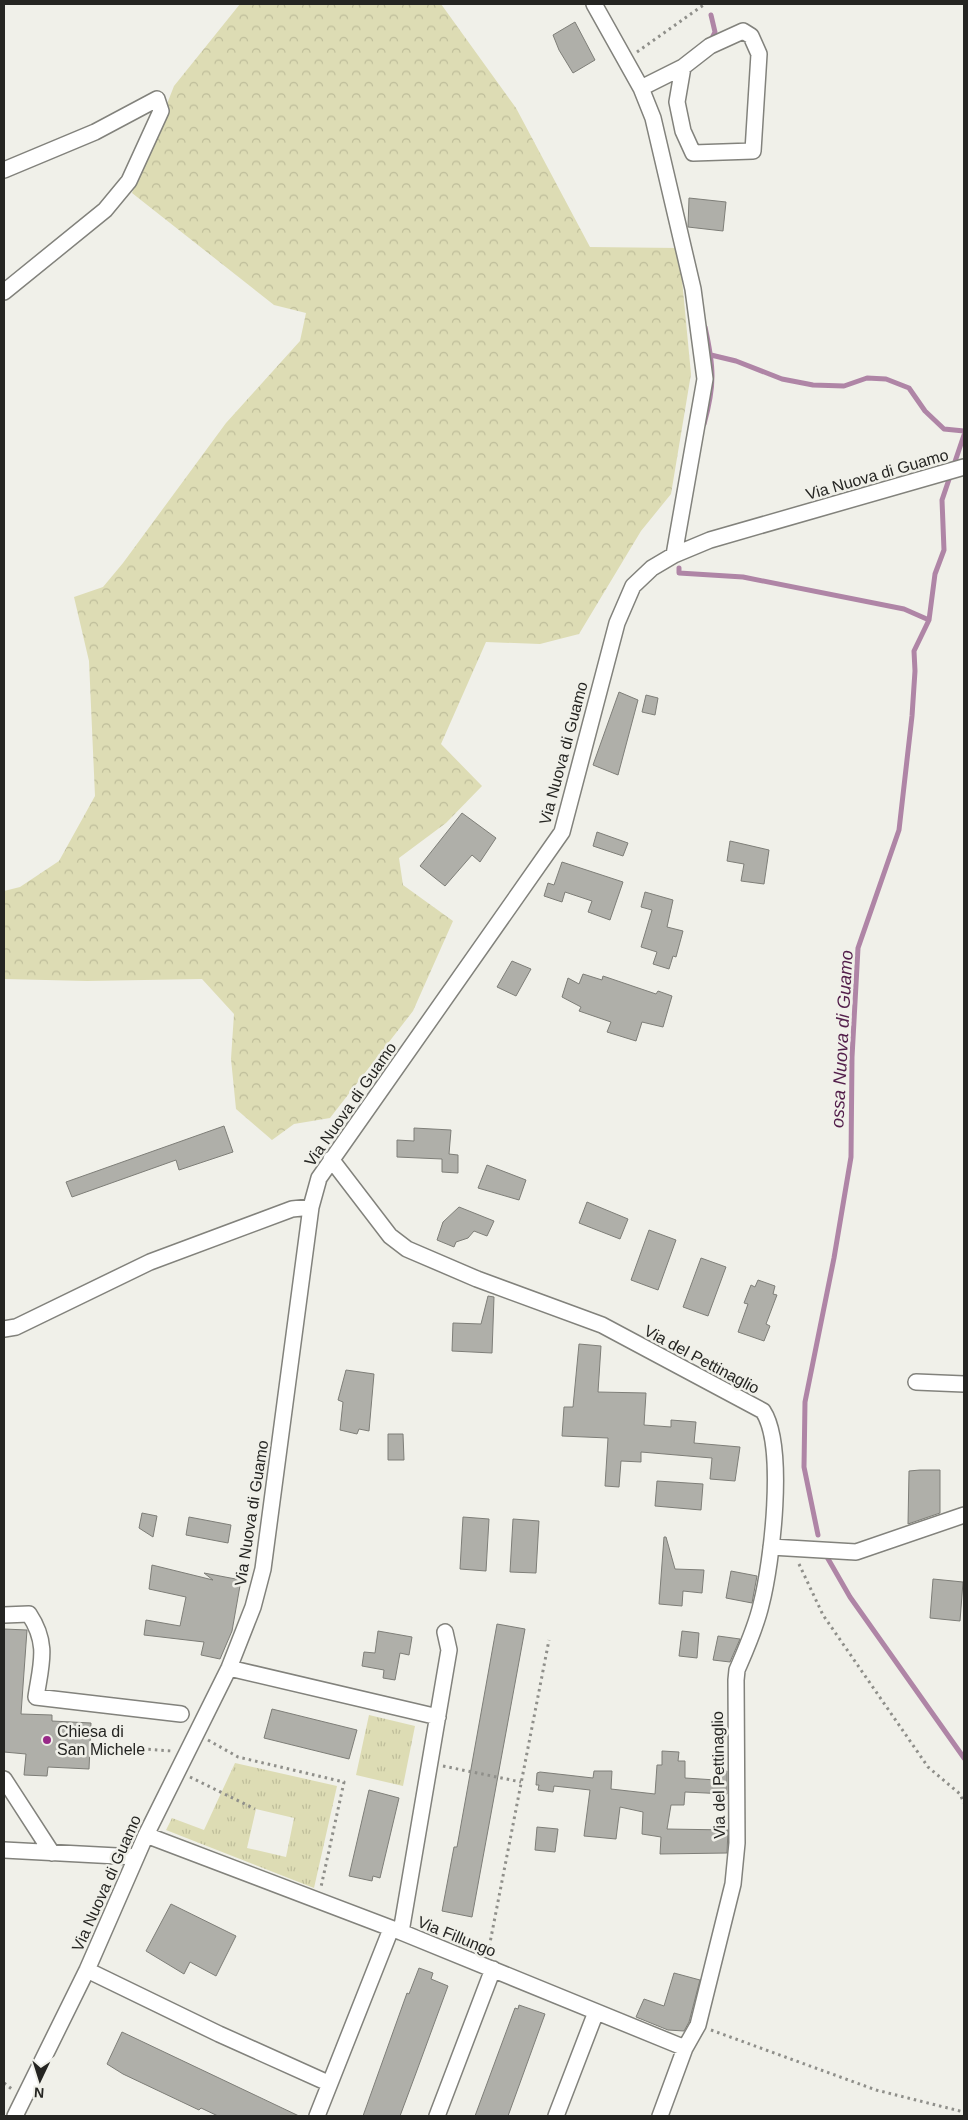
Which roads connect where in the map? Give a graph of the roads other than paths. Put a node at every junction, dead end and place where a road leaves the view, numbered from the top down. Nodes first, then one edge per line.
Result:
1 (594, 4) edge
2 (683, 67) junction
3 (641, 88) junction
4 (4, 170) edge
5 (4, 292) edge
6 (963, 468) edge
7 (674, 555) junction
8 (331, 1159) junction
9 (311, 1208) junction
10 (4, 1329) edge
11 (916, 1382) dead end
12 (964, 1384) edge
13 (964, 1515) edge
14 (772, 1547) junction
15 (4, 1615) edge
16 (445, 1632) dead end
17 (229, 1668) junction
18 (181, 1714) dead end
19 (438, 1717) junction
20 (4, 1779) edge
21 (146, 1835) junction
22 (4, 1850) edge
23 (52, 1853) junction
24 (136, 1857) junction
25 (396, 1931) junction
26 (489, 1967) junction
27 (87, 1970) junction
28 (596, 2012) junction
29 (685, 2048) junction
30 (328, 2083) junction
31 (15, 2116) edge
32 (317, 2116) edge
33 (437, 2116) edge
34 (556, 2116) edge
35 (660, 2116) edge

1 - 3 street
2 - 2 street
2 - 3 street
3 - 7 street
4 - 5 street
6 - 7 street, Via Nuova di Guamo
7 - 8 street, Via Nuova di Guamo
8 - 9 street, Via Nuova di Guamo
8 - 14 street, Via del Pettinaglio
9 - 10 street
9 - 17 street, Via Nuova di Guamo
11 - 12 street
13 - 14 street
14 - 29 street, Via del Pettinaglio
15 - 18 street
16 - 19 street
17 - 19 street
17 - 21 street, Via Nuova di Guamo
19 - 25 street
20 - 23 street
21 - 24 street, Via Nuova di Guamo
21 - 25 street, Via Fillungo
22 - 23 street
23 - 24 street
24 - 27 street, Via Nuova di Guamo
25 - 26 street, Via Fillungo
25 - 30 street
26 - 28 street, Via Fillungo
26 - 33 street
27 - 30 street
27 - 31 street, Via Nuova di Guamo
28 - 29 street, Via Fillungo
28 - 34 street
29 - 35 street
30 - 32 street

